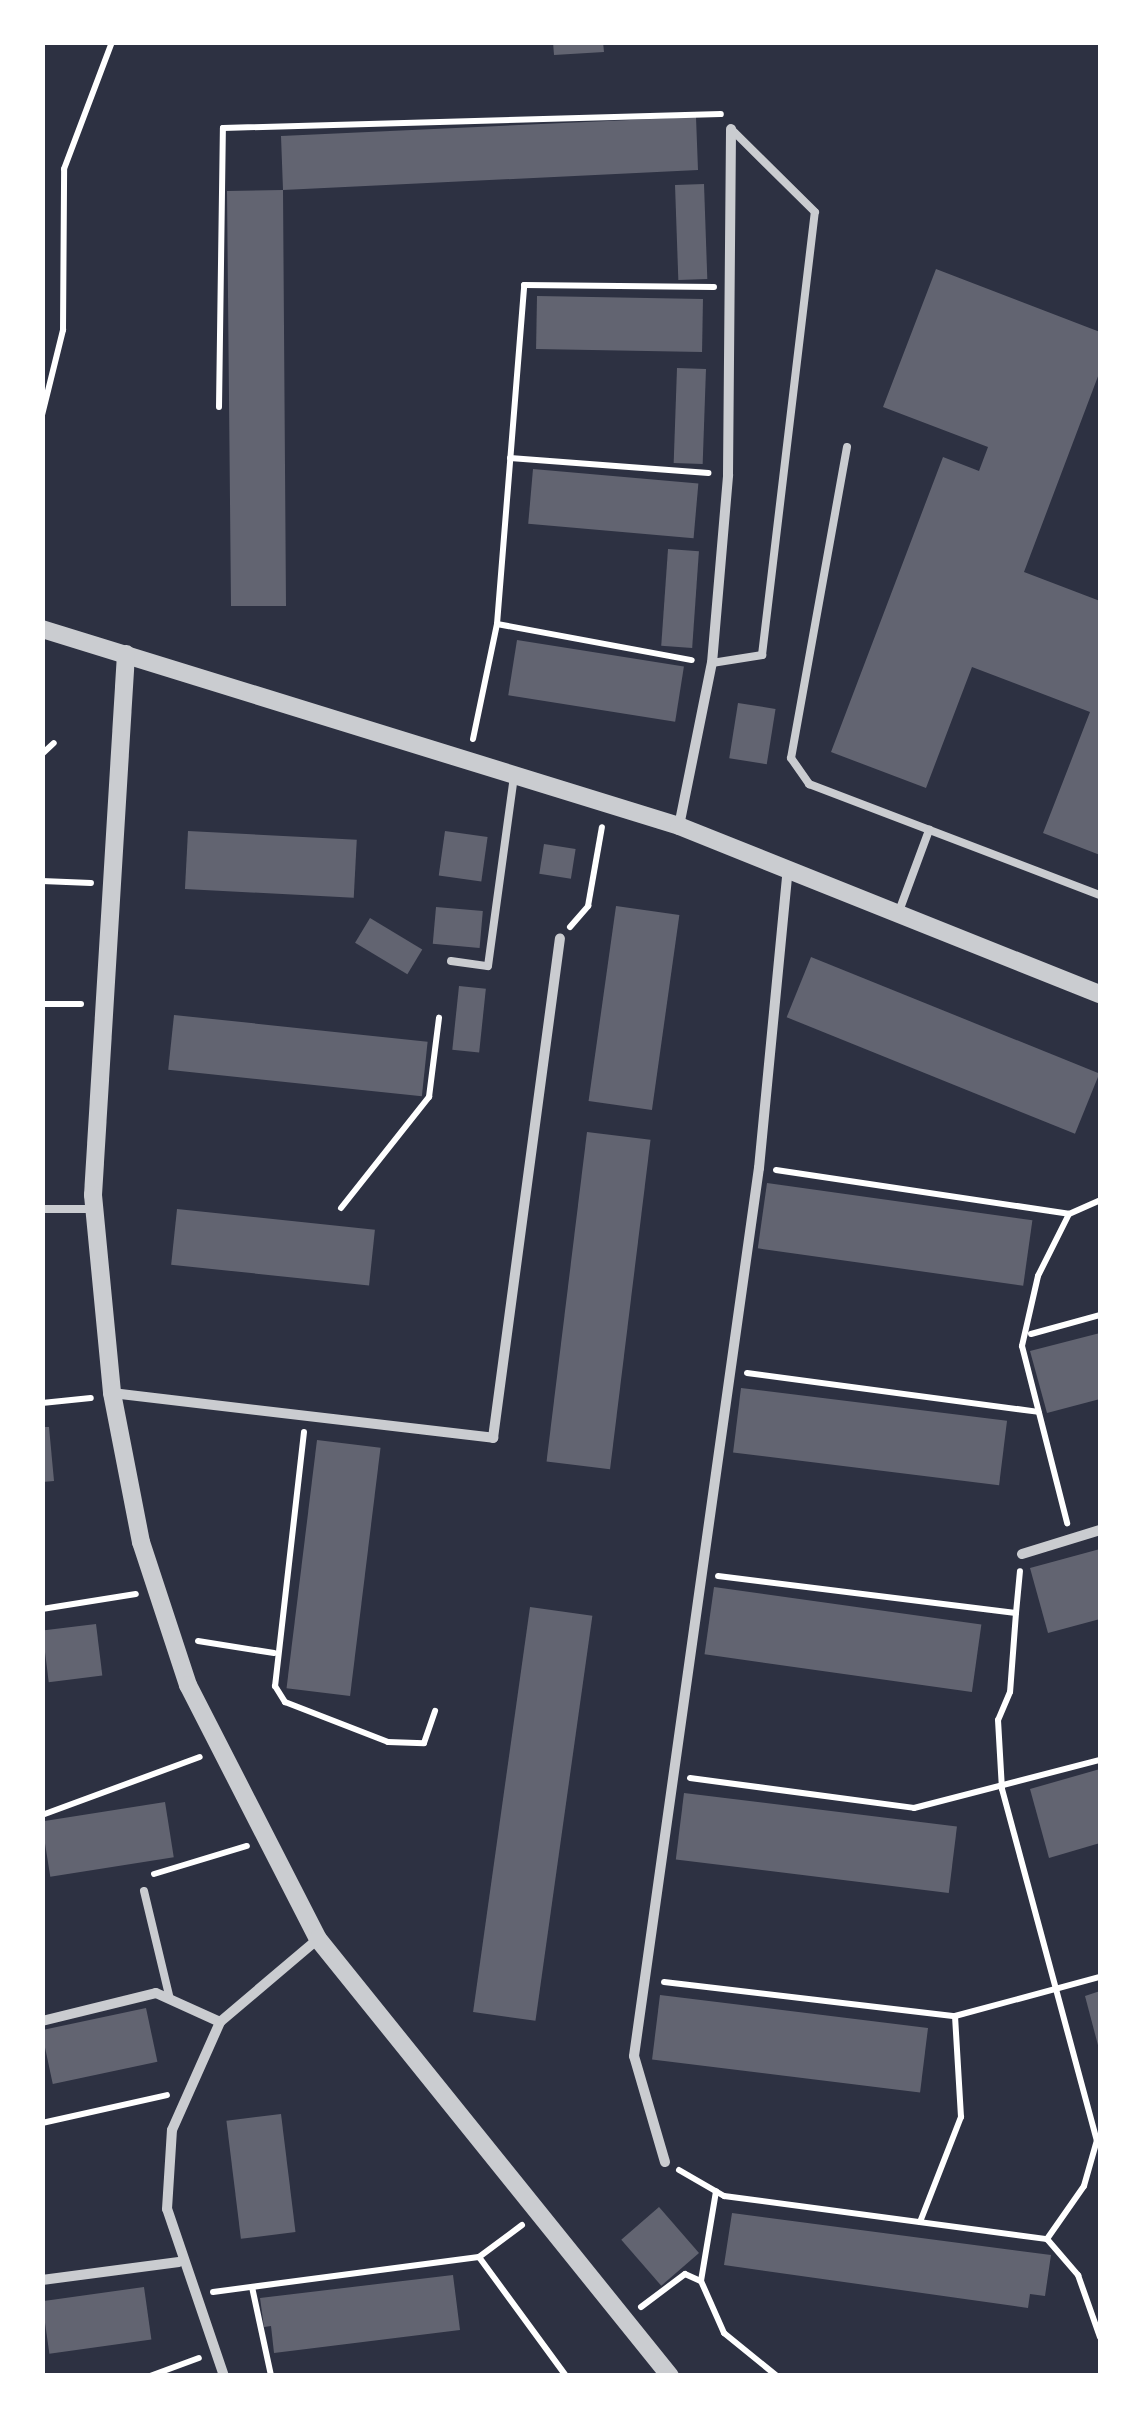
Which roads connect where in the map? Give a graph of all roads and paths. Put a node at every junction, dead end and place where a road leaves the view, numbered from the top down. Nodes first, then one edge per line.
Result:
1 (112, 42) edge
2 (731, 129) junction
3 (731, 287) junction
4 (219, 407) dead end
5 (42, 414) edge
6 (847, 447) dead end
7 (510, 458) junction
8 (728, 475) junction
9 (496, 624) junction
10 (42, 629) edge
11 (126, 654) junction
12 (712, 664) junction
13 (54, 743) dead end
14 (42, 754) edge
15 (470, 755) junction
16 (514, 770) junction
17 (606, 802) junction
18 (679, 826) junction
19 (929, 830) junction
20 (788, 868) junction
21 (42, 881) edge
22 (108, 883) junction
23 (1100, 894) edge
24 (898, 914) junction
25 (560, 938) joint
26 (451, 961) dead end
27 (1100, 994) edge
28 (42, 1004) edge
29 (100, 1004) junction
30 (438, 1018) dead end
31 (759, 1168) junction
32 (1100, 1200) edge
33 (94, 1208) junction
34 (341, 1208) dead end
35 (42, 1210) edge
36 (1070, 1214) junction
37 (1100, 1316) edge
38 (1031, 1334) junction
39 (731, 1371) junction
40 (112, 1395) junction
41 (42, 1403) edge
42 (1038, 1412) junction
43 (306, 1416) junction
44 (1100, 1530) edge
45 (1072, 1539) junction
46 (1022, 1554) joint
47 (702, 1574) junction
48 (156, 1590) junction
49 (42, 1609) edge
50 (1016, 1613) junction
51 (172, 1637) junction
52 (274, 1653) junction
53 (435, 1711) dead end
54 (218, 1749) junction
55 (1100, 1760) edge
56 (674, 1776) junction
57 (1002, 1789) junction
58 (42, 1815) edge
59 (263, 1842) junction
60 (144, 1891) joint
61 (318, 1939) junction
62 (1100, 1977) edge
63 (645, 1980) junction
64 (1058, 1989) junction
65 (170, 1999) junction
66 (954, 2016) junction
67 (42, 2022) edge
68 (220, 2022) junction
69 (183, 2092) junction
70 (42, 2123) edge
71 (665, 2162) joint
72 (716, 2191) junction
73 (539, 2212) junction
74 (920, 2222) junction
75 (1048, 2239) junction
76 (479, 2257) junction
77 (179, 2262) junction
78 (42, 2280) edge
79 (701, 2282) junction
80 (252, 2287) junction
81 (192, 2294) junction
82 (628, 2318) junction
83 (1100, 2337) edge
84 (214, 2352) junction
85 (150, 2376) edge
86 (224, 2376) edge
87 (270, 2376) edge
88 (566, 2376) edge
89 (670, 2376) edge
90 (777, 2376) edge

1 - 5 path
2 - 3 street
2 - 4 path
2 - 12 lane
3 - 7 path
3 - 8 street
6 - 19 lane
7 - 8 path
7 - 9 path
8 - 12 street
9 - 12 path
9 - 15 path
10 - 11 street
11 - 15 street
11 - 22 street
12 - 18 street
13 - 14 path
15 - 16 street
16 - 17 street
16 - 26 lane
17 - 18 street
17 - 25 path
18 - 20 street
19 - 23 lane
19 - 24 lane
20 - 24 street
20 - 31 street
21 - 22 path
22 - 29 street
24 - 27 street
25 - 43 street
28 - 29 path
29 - 33 street
30 - 34 path
31 - 36 path
31 - 39 street
32 - 36 path
33 - 35 lane
33 - 40 street
36 - 38 path
37 - 38 path
38 - 42 path
39 - 42 path
39 - 47 street
40 - 41 path
40 - 43 street
40 - 48 street
42 - 45 path
43 - 52 path
44 - 45 street
45 - 46 street
46 - 50 path
47 - 50 path
47 - 56 street
48 - 49 path
48 - 51 street
50 - 57 path
51 - 52 path
51 - 54 street
52 - 53 path
54 - 58 path
54 - 59 street
55 - 57 path
56 - 57 path
56 - 63 street
57 - 64 path
59 - 60 path
59 - 61 street
60 - 65 lane
61 - 68 street
61 - 73 street
62 - 64 path
63 - 66 path
63 - 71 street
64 - 66 path
64 - 75 path
65 - 67 street
65 - 68 street
66 - 74 path
68 - 69 street
69 - 70 path
69 - 77 street
71 - 72 path
72 - 74 path
72 - 79 path
73 - 76 path
73 - 82 street
74 - 75 path
75 - 83 path
76 - 80 path
76 - 88 path
77 - 78 street
77 - 81 street
79 - 82 path
79 - 90 path
80 - 81 path
80 - 87 path
81 - 84 street
82 - 89 street
84 - 85 path
84 - 86 street

